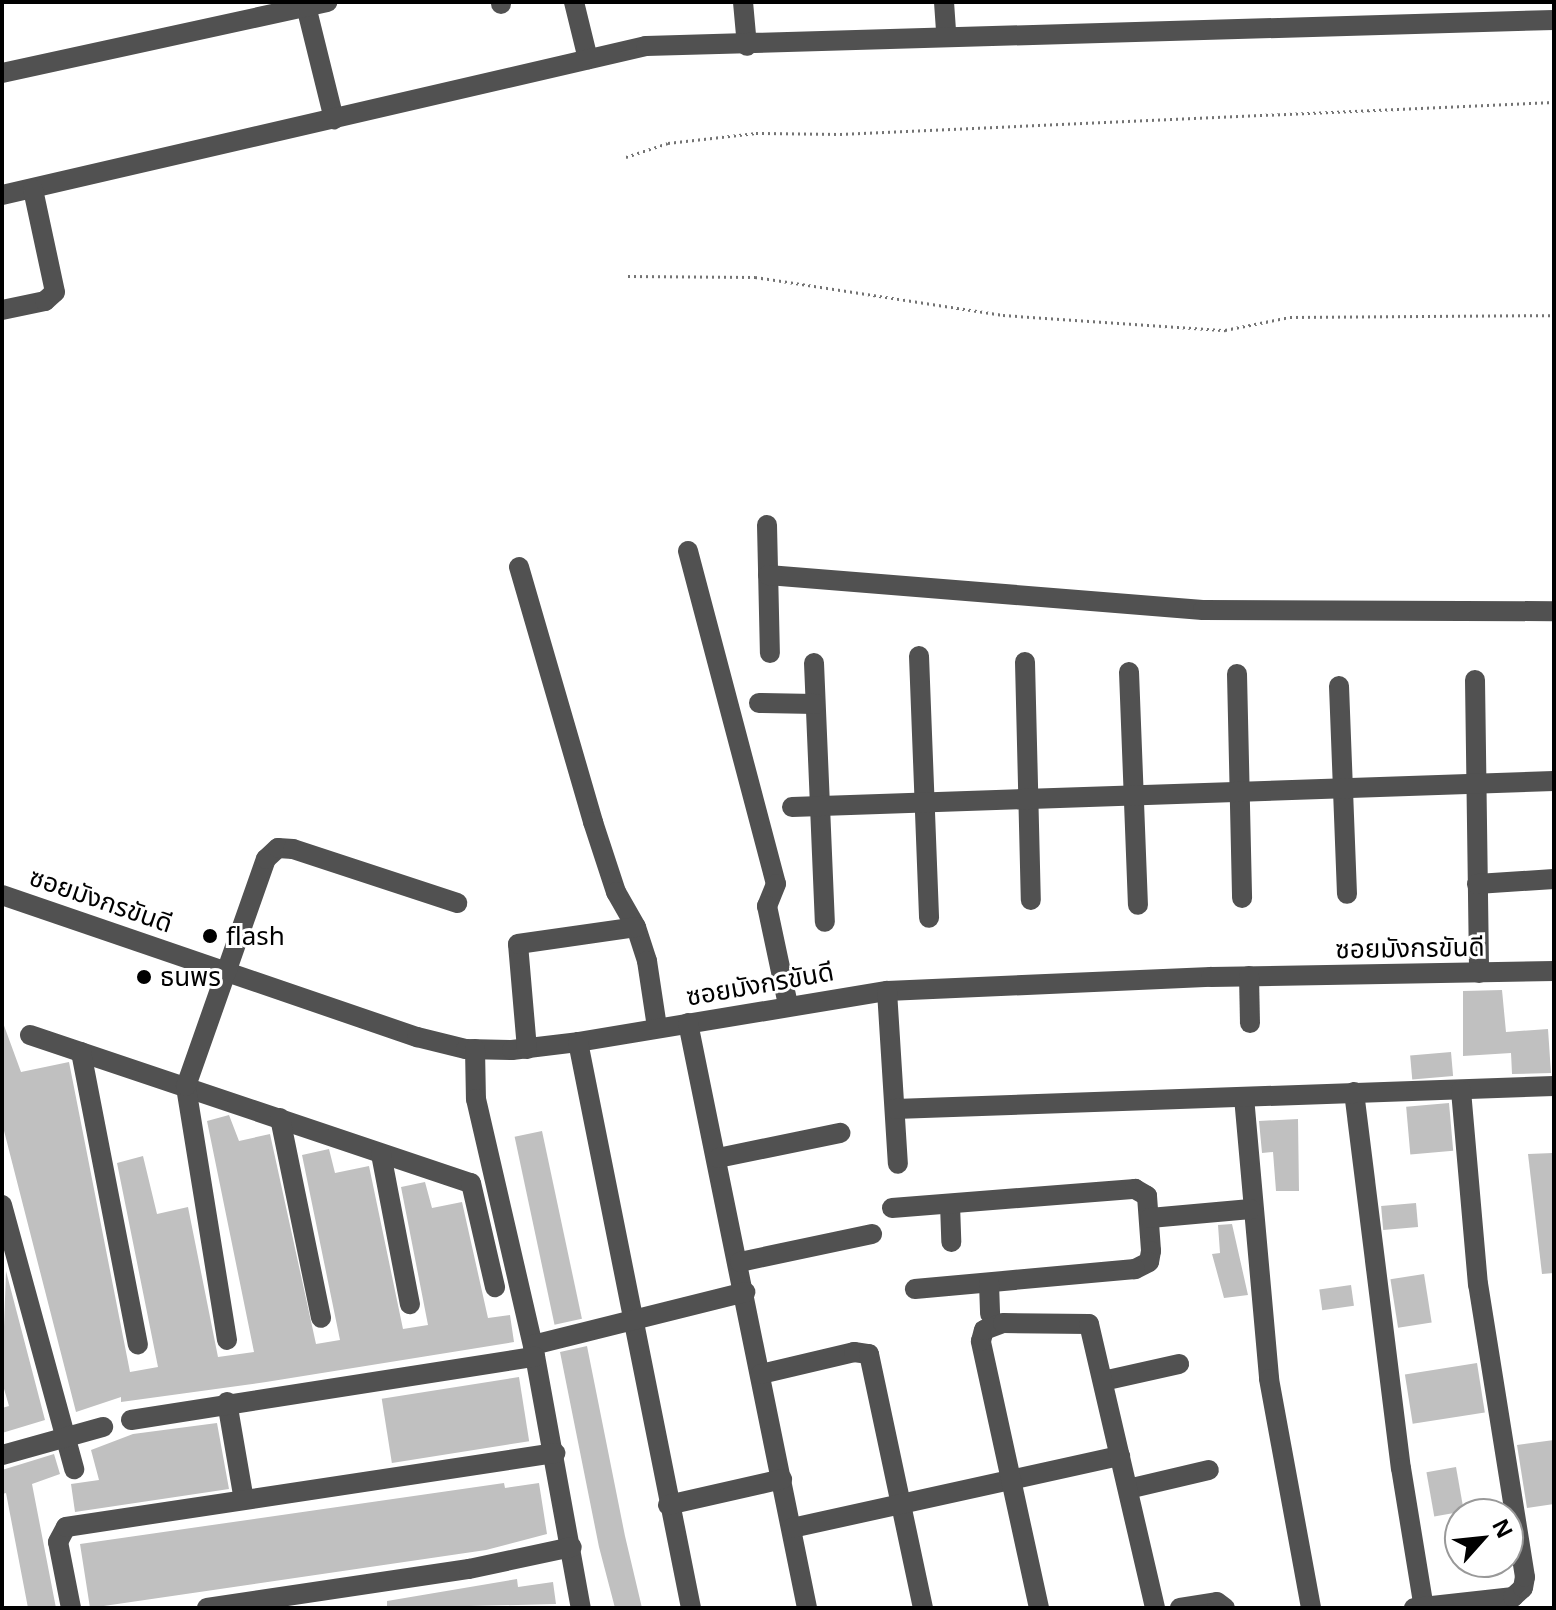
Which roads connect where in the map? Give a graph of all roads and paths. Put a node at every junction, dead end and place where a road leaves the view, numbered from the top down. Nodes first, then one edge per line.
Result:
1 (574, 2) edge
2 (743, 2) edge
3 (944, 2) edge
4 (313, 4) edge
5 (1554, 20) edge
6 (946, 34) junction
7 (747, 46) junction
8 (588, 59) junction
9 (2, 73) edge
10 (1554, 102) edge
11 (334, 119) junction
12 (626, 157) dead end
13 (33, 189) junction
14 (2, 195) edge
15 (628, 276) dead end
16 (2, 310) edge
17 (1554, 315) edge
18 (767, 525) dead end
19 (688, 551) dead end
20 (519, 567) dead end
21 (768, 575) junction
22 (1554, 611) edge
23 (770, 653) dead end
24 (919, 656) dead end
25 (1025, 662) dead end
26 (814, 663) dead end
27 (1129, 672) dead end
28 (1237, 674) dead end
29 (1475, 680) dead end
30 (1339, 686) dead end
31 (759, 703) dead end
32 (815, 704) junction
33 (1554, 781) edge
34 (1474, 784) junction
35 (1343, 790) junction
36 (1238, 793) junction
37 (1133, 795) junction
38 (1030, 800) junction
39 (923, 804) junction
40 (818, 806) junction
41 (792, 807) dead end
42 (1554, 879) edge
43 (1477, 884) junction
44 (1347, 894) dead end
45 (2, 895) edge
46 (1242, 898) dead end
47 (1031, 900) dead end
48 (457, 903) dead end
49 (1138, 905) dead end
50 (929, 918) dead end
51 (825, 922) dead end
52 (636, 927) junction
53 (1554, 971) edge
54 (231, 972) junction
55 (1479, 973) junction
56 (1249, 976) junction
57 (887, 991) junction
58 (788, 1005) junction
59 (688, 1023) junction
60 (1250, 1023) dead end
61 (657, 1027) junction
62 (30, 1035) dead end
63 (578, 1042) junction
64 (475, 1049) junction
65 (527, 1049) junction
66 (81, 1052) junction
67 (186, 1086) junction
68 (1554, 1086) edge
69 (1461, 1091) junction
70 (1354, 1092) junction
71 (1244, 1097) junction
72 (895, 1109) junction
73 (280, 1118) junction
74 (840, 1133) dead end
75 (381, 1154) junction
76 (718, 1158) junction
77 (898, 1164) dead end
78 (950, 1204) junction
79 (2, 1205) edge
80 (892, 1208) dead end
81 (1251, 1209) junction
82 (1150, 1218) junction
83 (872, 1234) dead end
84 (951, 1242) dead end
85 (740, 1262) junction
86 (989, 1283) junction
87 (495, 1287) dead end
88 (915, 1289) dead end
89 (746, 1292) junction
90 (410, 1304) dead end
91 (990, 1314) dead end
92 (321, 1318) dead end
93 (635, 1322) junction
94 (227, 1340) dead end
95 (138, 1344) dead end
96 (534, 1351) junction
97 (1179, 1364) dead end
98 (761, 1374) junction
99 (1103, 1381) junction
100 (227, 1402) junction
101 (131, 1420) dead end
102 (103, 1427) dead end
103 (64, 1437) junction
104 (555, 1453) junction
105 (2, 1455) edge
106 (1120, 1456) junction
107 (74, 1469) dead end
108 (1209, 1470) dead end
109 (782, 1479) junction
110 (1010, 1483) junction
111 (1128, 1489) junction
112 (244, 1500) junction
113 (668, 1505) junction
114 (903, 1507) junction
115 (792, 1528) junction
116 (572, 1547) junction
117 (1492, 1604) edge
118 (71, 1608) edge
119 (207, 1608) edge
120 (581, 1608) edge
121 (691, 1608) edge
122 (807, 1608) edge
123 (923, 1608) edge
124 (1039, 1608) edge
125 (1155, 1608) edge
126 (1180, 1608) edge
127 (1225, 1608) edge
128 (1311, 1608) edge
129 (1421, 1608) edge

1 - 8 street
2 - 7 street
3 - 6 street
4 - 9 street
4 - 11 street
5 - 6 street
6 - 7 street
7 - 8 street
8 - 11 street
10 - 12 path
11 - 13 street
13 - 14 street
13 - 16 street
15 - 17 path
18 - 21 street
19 - 58 street
20 - 52 street
21 - 22 street
21 - 23 street
24 - 39 street
25 - 38 street
26 - 32 street
27 - 37 street
28 - 36 street
29 - 34 street
30 - 35 street
31 - 32 street
32 - 40 street
33 - 34 street
34 - 35 street
34 - 43 street
35 - 36 street
35 - 44 street
36 - 37 street
36 - 46 street
37 - 38 street
37 - 49 street
38 - 39 street
38 - 47 street
39 - 40 street
39 - 50 street
40 - 41 street
40 - 51 street
42 - 43 street
43 - 55 street
45 - 54 street, ซอยมังกรขันดี
48 - 54 street
52 - 61 street
52 - 65 street
53 - 55 street, ซอยมังกรขันดี
54 - 64 street, ซอยมังกรขันดี
54 - 67 street
55 - 56 street, ซอยมังกรขันดี
56 - 57 street, ซอยมังกรขันดี
56 - 60 street
57 - 58 street, ซอยมังกรขันดี
57 - 72 street
58 - 59 street, ซอยมังกรขันดี
59 - 61 street, ซอยมังกรขันดี
59 - 76 street
61 - 63 street, ซอยมังกรขันดี
62 - 66 street
63 - 65 street, ซอยมังกรขันดี
63 - 93 street
64 - 65 street, ซอยมังกรขันดี
64 - 96 street
66 - 67 street
66 - 95 street
67 - 73 street
67 - 94 street
68 - 69 street
69 - 70 street
69 - 117 street
70 - 71 street
70 - 129 street
71 - 72 street
71 - 81 street
72 - 77 street
73 - 75 street
73 - 92 street
74 - 76 street
75 - 87 street
75 - 90 street
76 - 85 street
78 - 80 street
78 - 82 street
78 - 84 street
79 - 103 street
81 - 82 street
81 - 128 street
82 - 86 street
83 - 85 street
85 - 89 street
86 - 88 street
86 - 91 street
89 - 93 street
89 - 98 street
93 - 96 street
93 - 113 street
96 - 100 street
96 - 104 street
97 - 99 street
98 - 109 street
98 - 114 street
99 - 106 street
99 - 110 street
100 - 101 street
100 - 112 street
102 - 103 street
103 - 105 street
103 - 107 street
104 - 112 street
104 - 116 street
106 - 110 street
106 - 111 street
108 - 111 street
109 - 113 street
109 - 115 street
110 - 114 street
110 - 124 street
111 - 125 street
112 - 118 street
113 - 121 street
114 - 115 street
114 - 123 street
115 - 122 street
116 - 119 street
116 - 120 street
117 - 129 street
126 - 127 street

